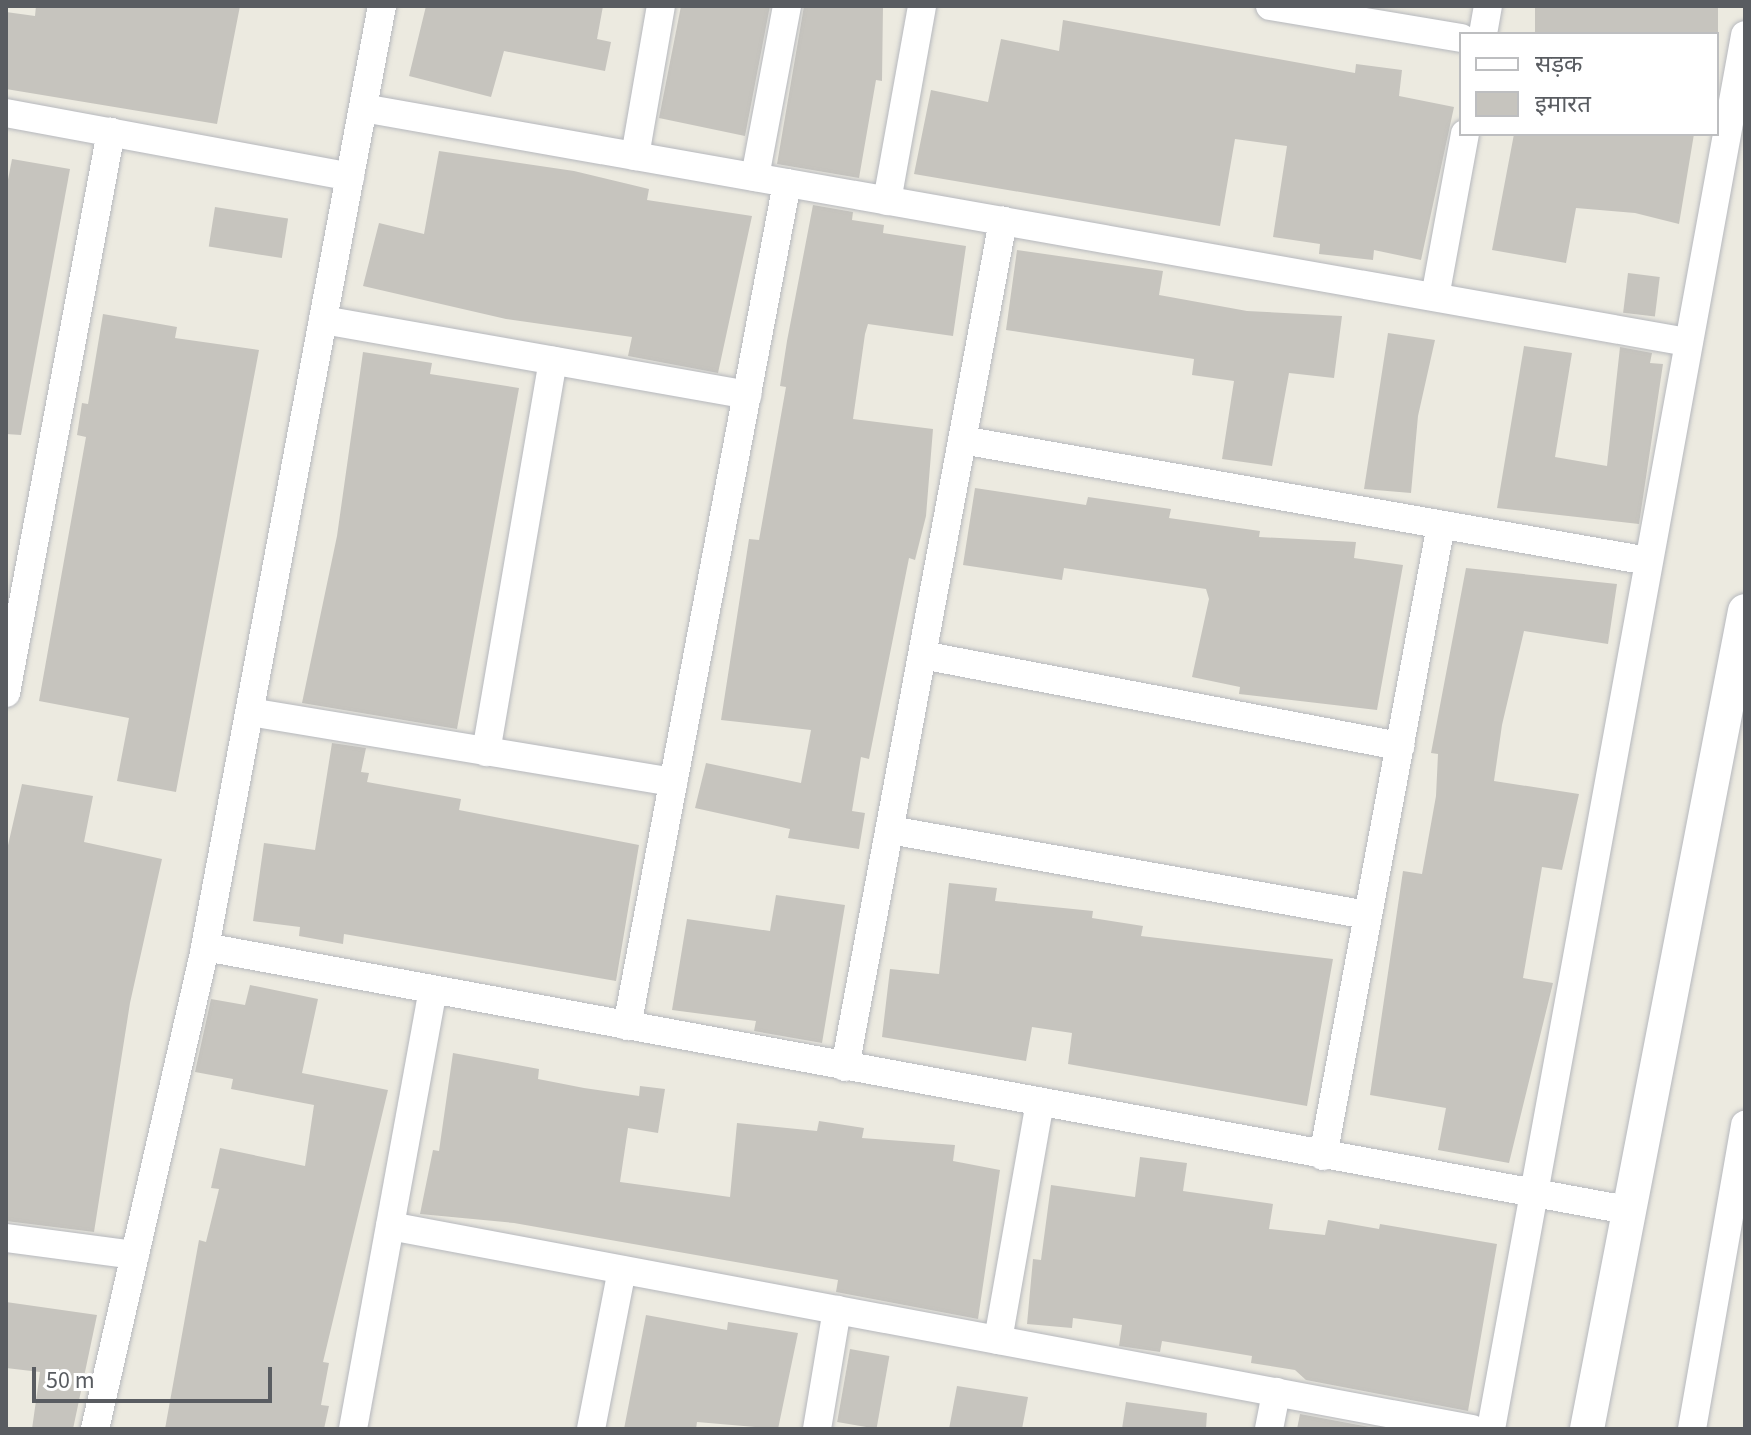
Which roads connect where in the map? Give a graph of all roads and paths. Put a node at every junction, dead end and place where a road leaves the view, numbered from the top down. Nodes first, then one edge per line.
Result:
1 (382, 6) edge
2 (661, 6) edge
3 (787, 6) edge
4 (922, 6) edge
5 (1270, 6) edge
6 (1488, 6) edge
7 (1483, 32) edge
8 (1745, 35) edge
9 (1459, 38) edge
10 (363, 108) junction
11 (6, 113) edge
12 (111, 132) junction
13 (1465, 136) edge
14 (635, 156) junction
15 (350, 177) junction
16 (755, 177) junction
17 (787, 183) junction
18 (887, 201) junction
19 (1003, 221) junction
20 (1435, 297) junction
21 (323, 320) junction
22 (1688, 342) junction
23 (553, 361) junction
24 (747, 395) junction
25 (962, 440) junction
26 (1441, 525) junction
27 (1648, 561) junction
28 (1745, 611) edge
29 (922, 655) junction
30 (6, 693) edge
31 (250, 712) junction
32 (1400, 746) junction
33 (486, 752) junction
34 (673, 782) junction
35 (890, 830) junction
36 (1368, 915) junction
37 (205, 947) junction
38 (433, 990) junction
39 (627, 1026) junction
40 (845, 1067) junction
41 (1040, 1103) junction
42 (1745, 1125) edge
43 (1323, 1156) junction
44 (1531, 1195) junction
45 (1627, 1210) junction
46 (390, 1226) junction
47 (6, 1238) edge
48 (135, 1255) junction
49 (622, 1270) junction
50 (837, 1310) junction
51 (998, 1340) junction
52 (1276, 1392) junction
53 (95, 1429) edge
54 (353, 1429) edge
55 (591, 1429) edge
56 (817, 1429) edge
57 (1269, 1429) edge
58 (1472, 1429) edge
59 (1491, 1429) edge
60 (1587, 1429) edge
61 (1692, 1429) edge

1 - 10 street
2 - 14 street
3 - 16 street
4 - 18 street
5 - 9 street
6 - 7 street
8 - 22 street
10 - 14 street
10 - 15 street
11 - 12 street
12 - 15 street
12 - 30 street
13 - 20 street
14 - 16 street
15 - 21 street
16 - 17 street
17 - 18 street
17 - 24 street
18 - 19 street
19 - 20 street
19 - 25 street
20 - 22 street
21 - 23 street
21 - 31 street
22 - 27 street
23 - 24 street
23 - 33 street
24 - 34 street
25 - 26 street
25 - 29 street
26 - 27 street
26 - 32 street
27 - 44 street
28 - 45 street
29 - 32 street
29 - 35 street
31 - 33 street
31 - 37 street
32 - 36 street
33 - 34 street
34 - 39 street
35 - 36 street
35 - 40 street
36 - 43 street
37 - 38 street
37 - 48 street
38 - 39 street
38 - 46 street
39 - 40 street
40 - 41 street
41 - 43 street
41 - 51 street
42 - 61 street
43 - 44 street
44 - 45 street
44 - 59 street
45 - 60 street
46 - 49 street
46 - 54 street
47 - 48 street
48 - 53 street
49 - 50 street
49 - 55 street
50 - 51 street
50 - 56 street
51 - 52 street
52 - 57 street
52 - 58 street

